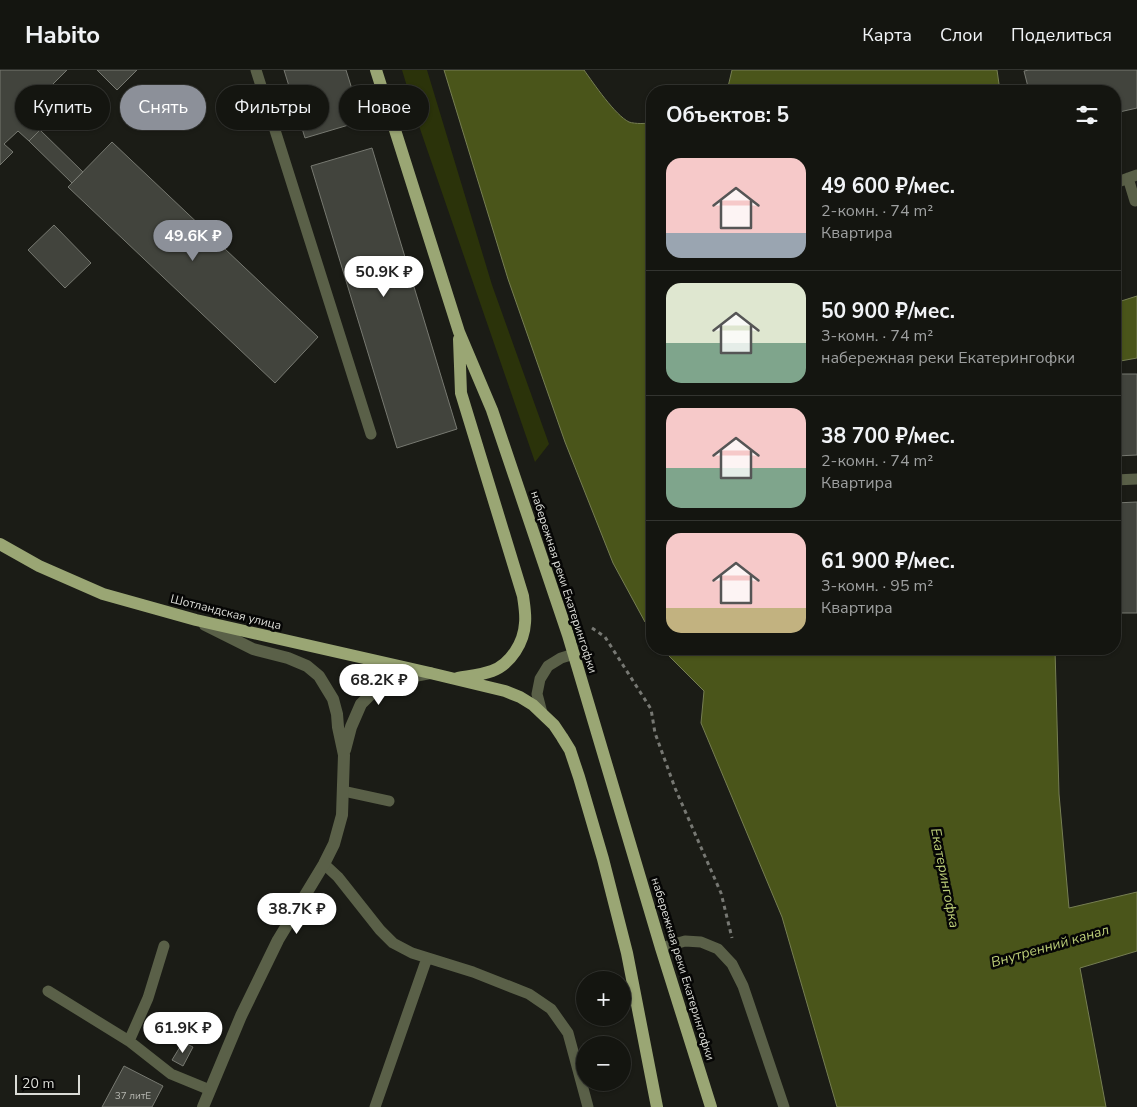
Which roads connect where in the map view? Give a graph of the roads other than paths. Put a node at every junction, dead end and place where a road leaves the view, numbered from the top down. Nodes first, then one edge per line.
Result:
1 (256, 70) edge
2 (376, 70) edge
3 (1132, 177) edge
4 (1135, 201) dead end
5 (459, 332) junction
6 (371, 434) dead end
7 (1137, 479) edge
8 (1121, 480) edge
9 (0, 544) edge
10 (196, 620) junction
11 (574, 654) junction
12 (430, 673) junction
13 (455, 679) junction
14 (542, 713) junction
15 (344, 755) junction
16 (343, 791) junction
17 (389, 801) dead end
18 (324, 864) junction
19 (164, 946) dead end
20 (661, 948) junction
21 (427, 958) junction
22 (48, 991) dead end
23 (129, 1041) junction
24 (210, 1090) junction
25 (203, 1107) edge
26 (375, 1107) edge
27 (588, 1107) edge
28 (657, 1107) edge
29 (711, 1107) edge
30 (784, 1107) edge

1 - 6 lane
2 - 5 main road, набережная реки Екатерингофки
3 - 4 lane
5 - 11 main road, набережная реки Екатерингофки
5 - 13 main road
7 - 8 lane
9 - 10 main road, Шотландская улица
10 - 12 main road, Шотландская улица
10 - 15 street
11 - 14 lane
11 - 20 main road, набережная реки Екатерингофки
12 - 13 main road, Шотландская улица
12 - 15 street
13 - 14 main road, Шотландская улица
14 - 28 main road, Шотландская улица
15 - 16 street
16 - 17 lane
16 - 18 street
18 - 21 lane
18 - 24 street
19 - 23 lane
20 - 29 main road, набережная реки Екатерингофки
20 - 30 lane
21 - 26 lane
21 - 27 lane
22 - 23 lane
23 - 24 lane
24 - 25 street

